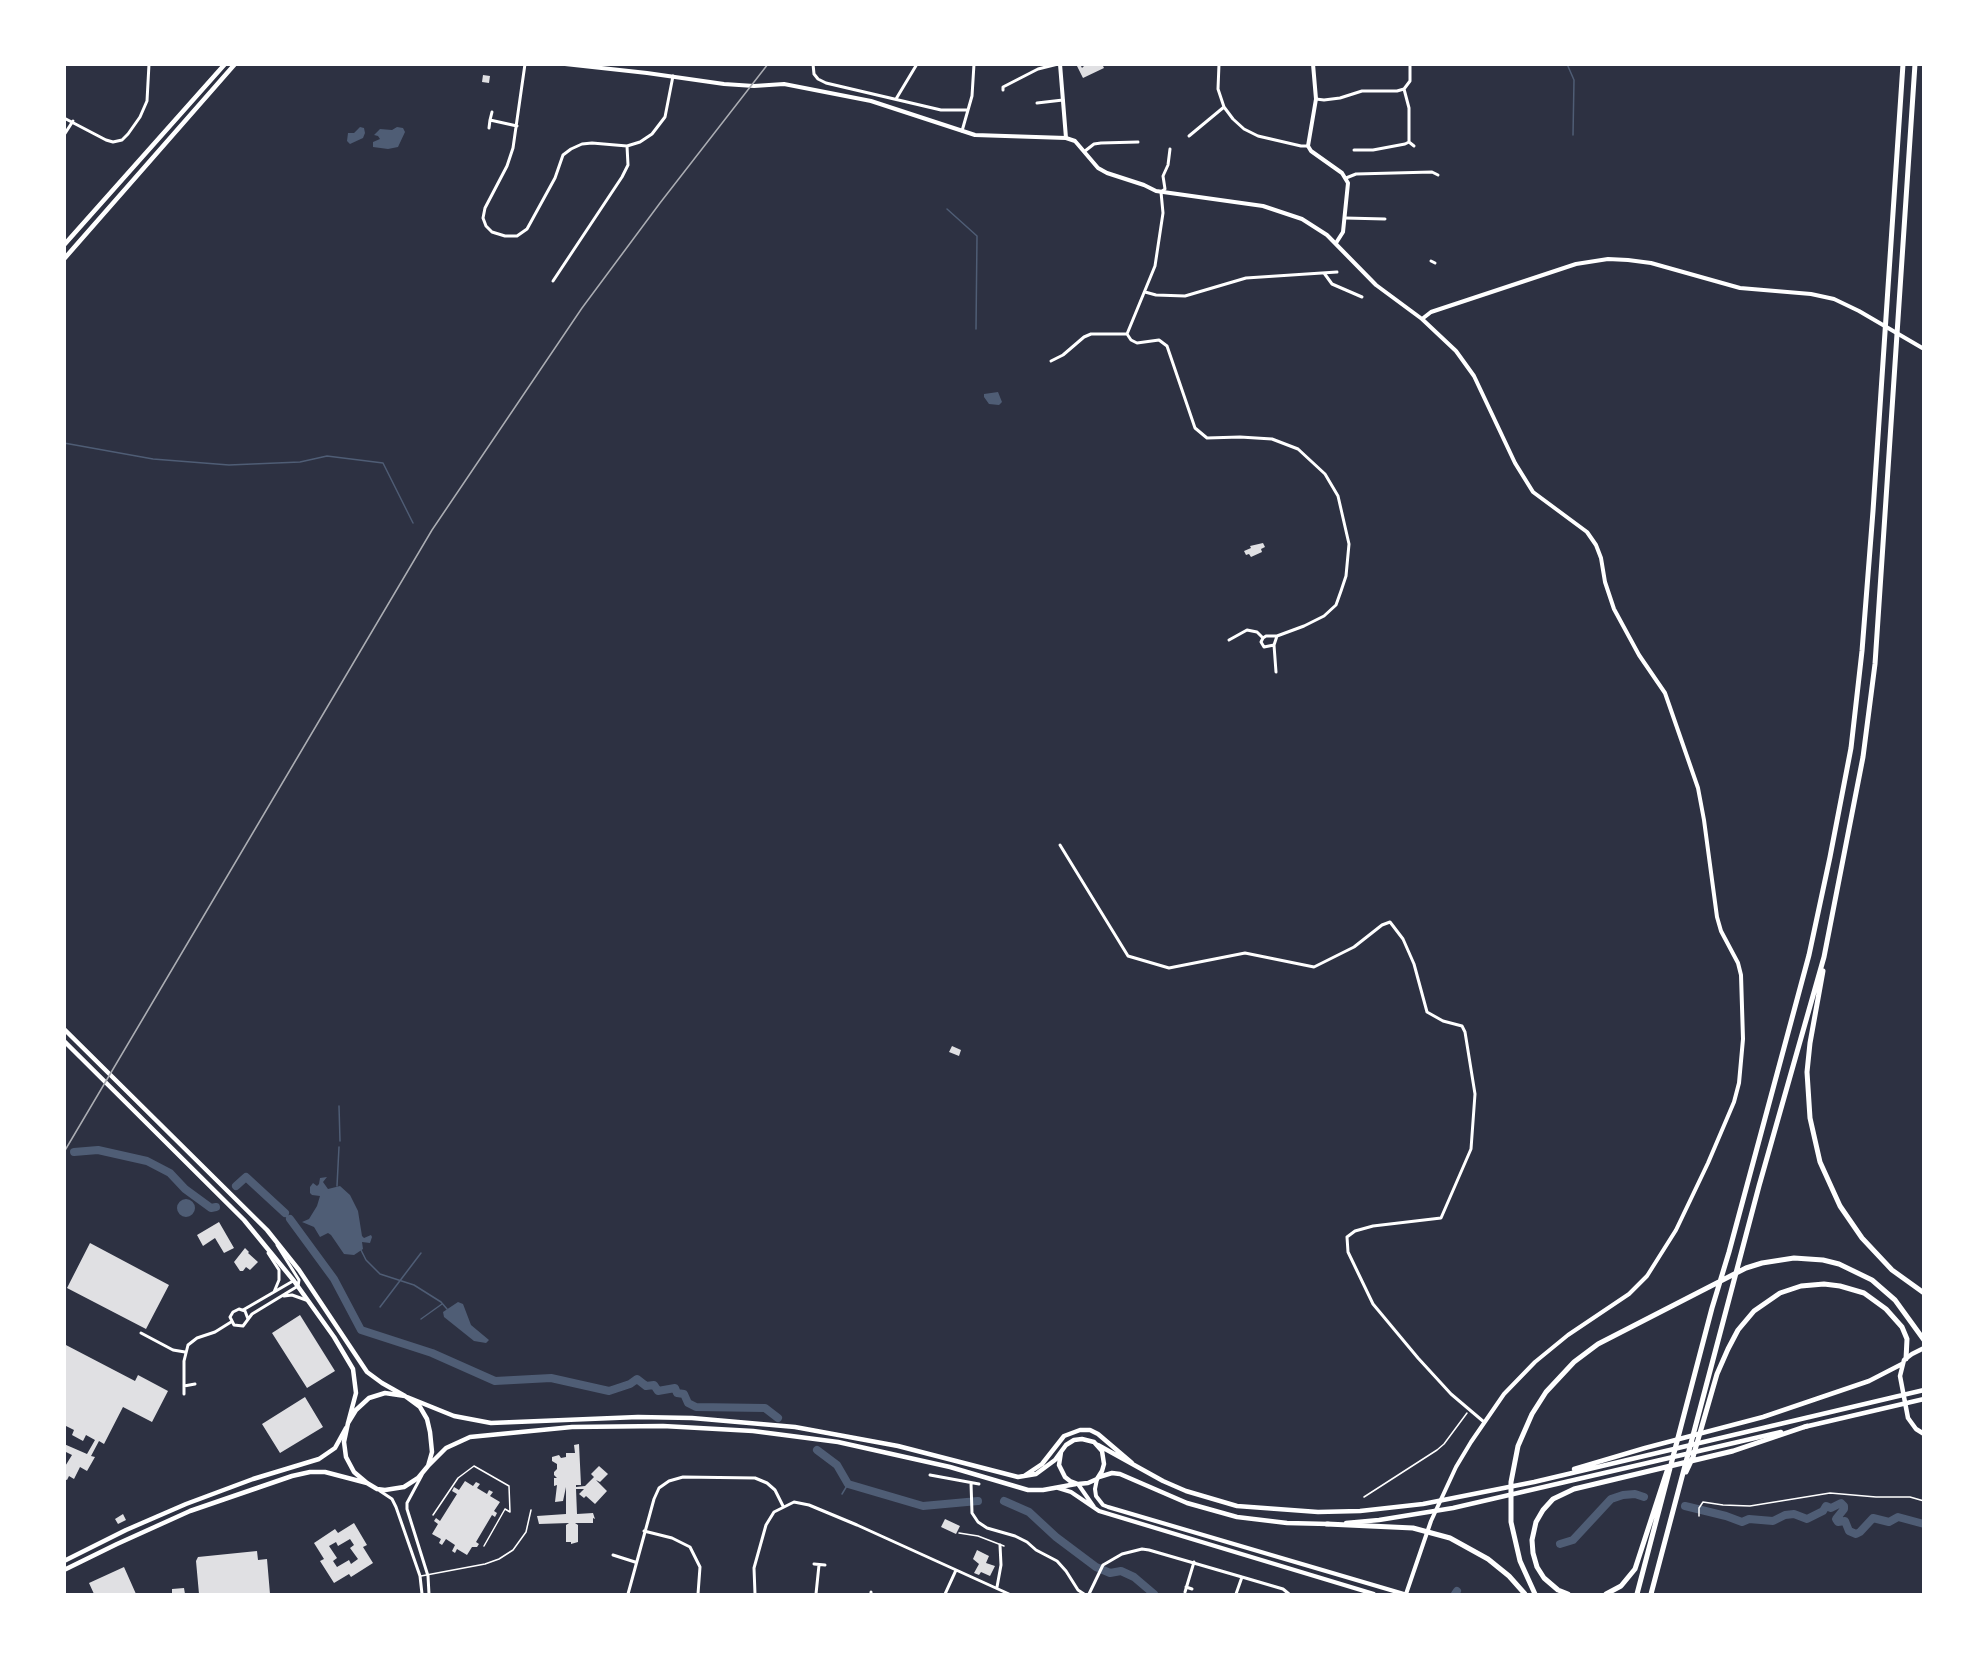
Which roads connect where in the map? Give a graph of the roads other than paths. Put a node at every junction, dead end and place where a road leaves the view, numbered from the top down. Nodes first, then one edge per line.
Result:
1 (149, 64) edge
2 (225, 64) edge
3 (235, 64) edge
4 (525, 64) edge
5 (565, 64) edge
6 (813, 64) edge
7 (917, 64) edge
8 (974, 64) edge
9 (1059, 64) edge
10 (1219, 64) edge
11 (1313, 64) edge
12 (1410, 64) edge
13 (1903, 64) edge
14 (1916, 64) edge
15 (673, 76) junction
16 (1002, 87) dead end
17 (1404, 88) junction
18 (896, 99) junction
19 (1316, 99) junction
20 (1063, 100) junction
21 (1224, 107) junction
22 (1042, 108) dead end
23 (967, 110) junction
24 (492, 112) dead end
25 (64, 118) edge
26 (490, 120) junction
27 (73, 121) junction
28 (517, 126) junction
29 (489, 128) dead end
30 (962, 131) junction
31 (64, 135) edge
32 (1189, 136) dead end
33 (1066, 138) junction
34 (1138, 142) dead end
35 (1409, 142) junction
36 (627, 146) junction
37 (1308, 146) junction
38 (1414, 146) dead end
39 (1170, 150) dead end
40 (1085, 151) junction
41 (1358, 156) dead end
42 (1438, 175) dead end
43 (1346, 178) junction
44 (1161, 192) junction
45 (1345, 218) junction
46 (1385, 219) dead end
47 (1336, 244) junction
48 (64, 245) edge
49 (64, 259) edge
50 (1337, 272) dead end
51 (1324, 273) junction
52 (553, 281) dead end
53 (1145, 292) junction
54 (1362, 297) dead end
55 (1422, 319) junction
56 (1126, 334) junction
57 (1922, 348) edge
58 (1051, 361) dead end
59 (1277, 636) junction
60 (1263, 638) junction
61 (1229, 640) dead end
62 (1274, 645) junction
63 (1276, 672) dead end
64 (1060, 845) dead end
65 (1824, 957) junction
66 (64, 1029) edge
67 (64, 1041) edge
68 (271, 1235) junction
69 (260, 1238) junction
70 (297, 1282) junction
71 (308, 1282) junction
72 (273, 1293) junction
73 (1923, 1293) edge
74 (282, 1296) junction
75 (310, 1303) junction
76 (243, 1310) junction
77 (248, 1319) junction
78 (231, 1322) junction
79 (141, 1333) dead end
80 (1923, 1340) edge
81 (1923, 1348) edge
82 (185, 1352) junction
83 (1904, 1361) junction
84 (195, 1384) dead end
85 (184, 1386) junction
86 (1923, 1390) edge
87 (184, 1394) dead end
88 (406, 1396) junction
89 (1923, 1399) edge
90 (1484, 1422) junction
91 (347, 1425) junction
92 (1807, 1426) junction
93 (1923, 1434) edge
94 (1098, 1445) junction
95 (1061, 1452) junction
96 (429, 1466) junction
97 (1141, 1470) junction
98 (423, 1474) junction
99 (930, 1474) dead end
100 (1022, 1477) junction
101 (1098, 1478) junction
102 (1534, 1482) junction
103 (971, 1483) junction
104 (367, 1484) junction
105 (979, 1484) dead end
106 (1077, 1484) junction
107 (1680, 1485) junction
108 (1058, 1488) junction
109 (376, 1489) junction
110 (1663, 1489) junction
111 (783, 1506) junction
112 (531, 1510) dead end
113 (1099, 1511) junction
114 (433, 1515) dead end
115 (1327, 1524) junction
116 (644, 1531) junction
117 (1192, 1532) junction
118 (958, 1533) dead end
119 (1189, 1540) junction
120 (1002, 1545) joint
121 (484, 1546) dead end
122 (613, 1555) dead end
123 (64, 1561) edge
124 (635, 1562) junction
125 (1194, 1562) junction
126 (814, 1564) dead end
127 (819, 1565) junction
128 (825, 1566) dead end
129 (64, 1570) edge
130 (956, 1570) junction
131 (420, 1576) junction
132 (428, 1576) junction
133 (1242, 1576) junction
134 (997, 1588) junction
135 (1192, 1589) dead end
136 (422, 1594) edge
137 (429, 1594) edge
138 (628, 1594) edge
139 (698, 1594) edge
140 (755, 1594) edge
141 (816, 1594) edge
142 (945, 1594) edge
143 (1009, 1594) edge
144 (1084, 1594) edge
145 (1089, 1594) edge
146 (1236, 1594) edge
147 (1289, 1594) edge
148 (1374, 1594) edge
149 (1405, 1594) edge
150 (1525, 1594) edge
151 (1535, 1594) edge
152 (1568, 1594) edge
153 (1606, 1594) edge
154 (1637, 1594) edge
155 (1651, 1594) edge

1 - 27 street
2 - 48 highway
3 - 49 highway
4 - 28 street
5 - 15 street
6 - 18 street
7 - 18 street
8 - 23 street
9 - 16 street
9 - 20 street
10 - 21 street
11 - 19 street
12 - 17 street
13 - 110 highway
14 - 65 highway
15 - 30 street
15 - 36 street
17 - 19 street
17 - 35 street
18 - 23 street
19 - 37 street
20 - 22 street
20 - 33 street
21 - 32 street
21 - 37 street
23 - 30 street
24 - 26 street
25 - 27 street
26 - 28 street
26 - 29 street
27 - 31 street
28 - 36 street
30 - 33 street
33 - 40 street
34 - 40 street
35 - 38 street
35 - 41 street
36 - 52 street
37 - 43 street
39 - 44 street
40 - 44 street
42 - 43 street
43 - 45 street
44 - 47 street
44 - 53 street
45 - 46 street
45 - 47 street
47 - 55 street
50 - 51 street
51 - 53 street
51 - 54 street
53 - 56 street
55 - 57 street
55 - 90 street
56 - 58 street
56 - 59 street
59 - 60 street
59 - 62 street
60 - 61 street
60 - 62 street
62 - 63 street
64 - 90 street
65 - 73 highway
65 - 107 highway
66 - 68 highway
67 - 69 highway
68 - 70 street
68 - 71 highway
69 - 70 highway
69 - 72 street
70 - 71 street
70 - 72 street
70 - 74 street
70 - 75 highway
71 - 88 highway
72 - 76 street
74 - 75 street
74 - 77 street
75 - 91 highway
76 - 77 street
76 - 78 street
77 - 78 street
78 - 82 street
79 - 82 street
80 - 151 highway
81 - 83 highway
82 - 85 street
83 - 93 highway
83 - 102 highway
83 - 107 highway
84 - 85 street
85 - 87 street
86 - 102 highway
88 - 91 highway
88 - 96 highway
88 - 100 highway
89 - 92 highway
90 - 149 street
91 - 104 highway
91 - 123 highway
92 - 115 highway
92 - 152 highway
94 - 95 highway
94 - 97 highway
94 - 101 highway
95 - 100 highway
95 - 106 highway
96 - 98 highway
96 - 108 highway
97 - 100 highway
97 - 102 highway
98 - 109 highway
98 - 132 street
99 - 103 street
101 - 106 highway
101 - 115 highway
101 - 117 street
103 - 105 street
103 - 144 street
104 - 109 highway
104 - 129 highway
106 - 108 highway
106 - 113 street
107 - 155 highway
108 - 113 street
109 - 131 street
110 - 153 highway
110 - 154 highway
111 - 116 street
111 - 130 street
111 - 140 street
112 - 132 lane
113 - 119 street
114 - 121 lane
115 - 150 highway
116 - 124 street
116 - 139 street
117 - 119 street
117 - 149 street
118 - 120 lane
119 - 148 street
120 - 134 street
122 - 124 street
124 - 138 street
125 - 133 street
125 - 135 street
125 - 145 street
126 - 127 street
127 - 128 street
127 - 141 street
130 - 134 street
130 - 142 street
131 - 132 lane
131 - 136 street
132 - 137 street
133 - 146 street
133 - 147 street
134 - 143 street

